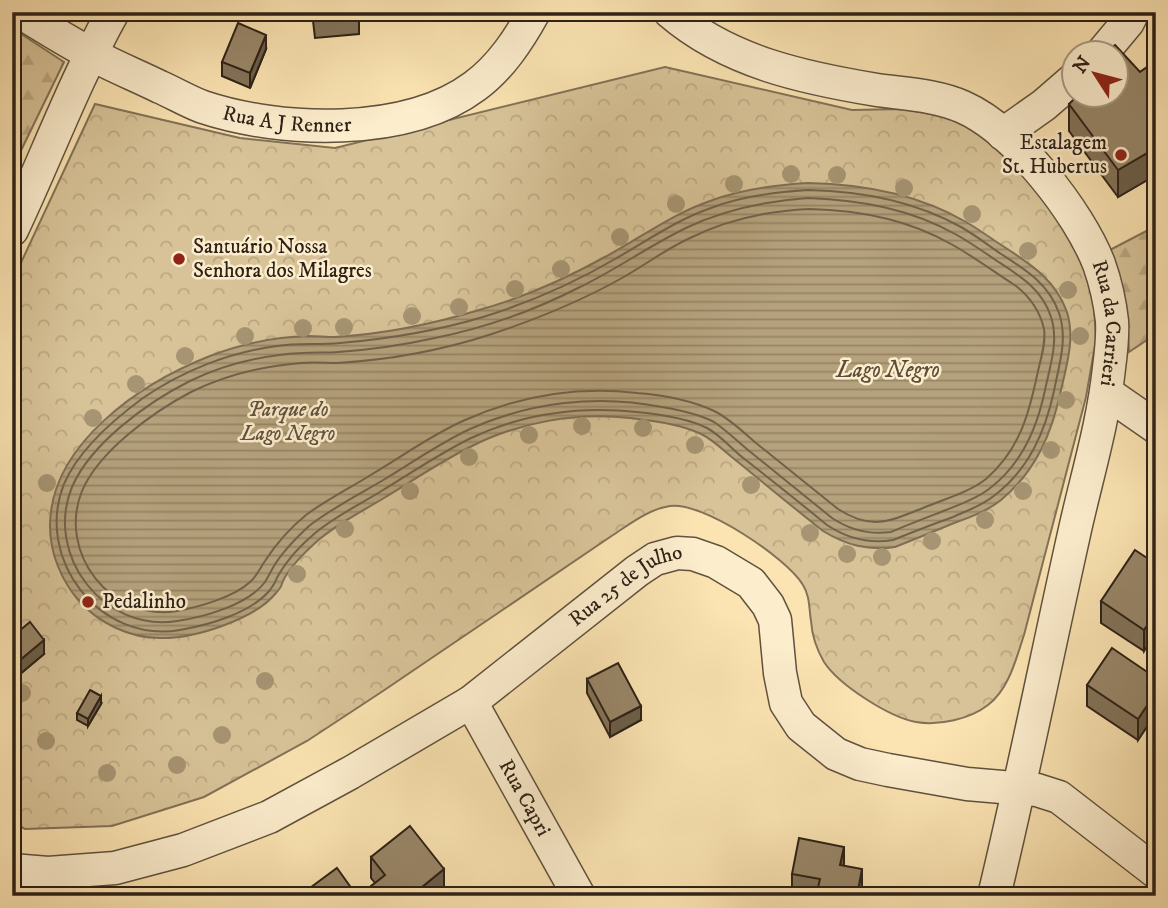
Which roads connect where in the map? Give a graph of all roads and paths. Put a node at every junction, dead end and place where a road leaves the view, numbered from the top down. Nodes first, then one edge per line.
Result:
1 (20, 12) edge
2 (113, 12) edge
3 (534, 12) edge
4 (670, 12) edge
5 (1133, 12) edge
6 (1115, 38) edge
7 (90, 54) junction
8 (1060, 91) edge
9 (1003, 134) junction
10 (12, 230) edge
11 (1107, 393) junction
12 (1156, 427) edge
13 (471, 702) junction
14 (1020, 790) junction
15 (12, 870) edge
16 (1156, 872) edge
17 (579, 896) edge
18 (994, 896) edge

1 - 7 street, Rua A J Renner
2 - 7 street
3 - 7 street, Rua A J Renner
4 - 9 street, Rua da Carrieri
5 - 6 street
7 - 10 street
8 - 9 street
9 - 11 street, Rua da Carrieri
11 - 12 street
11 - 14 street, Rua da Carrieri
13 - 14 street, Rua 25 de Julho
13 - 15 street, Rua 25 de Julho
13 - 17 street, Rua Capri
14 - 16 street, Rua 25 de Julho
14 - 18 street, Rua da Carrieri

